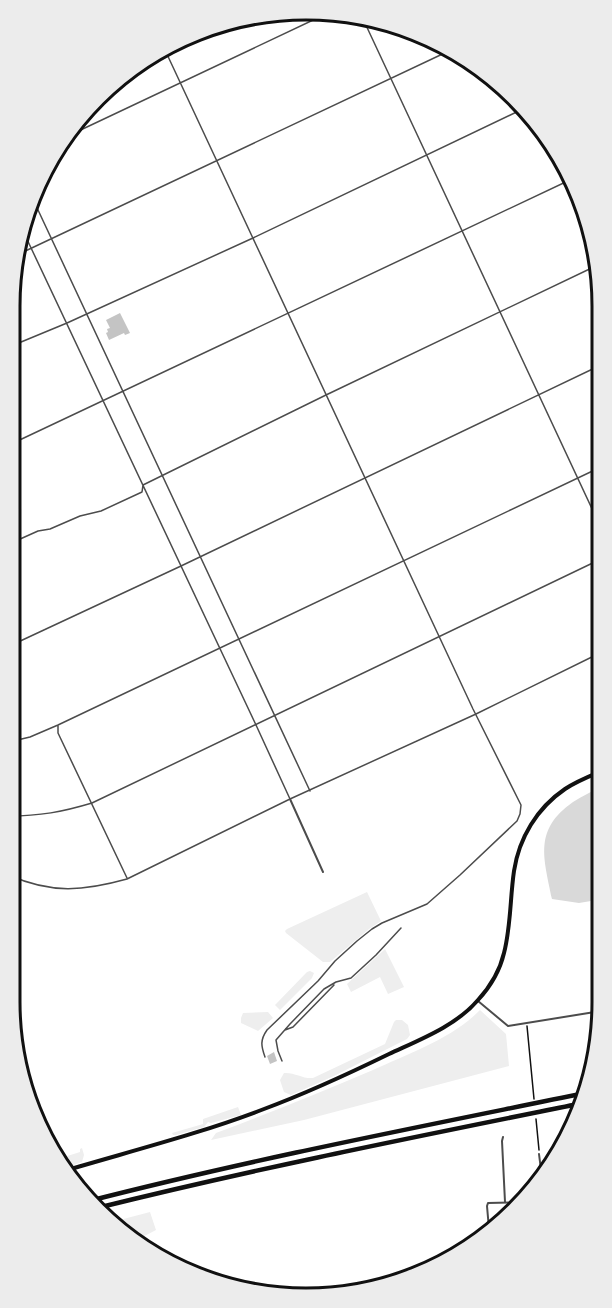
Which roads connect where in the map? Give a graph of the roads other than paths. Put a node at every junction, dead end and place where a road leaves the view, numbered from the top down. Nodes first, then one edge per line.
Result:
1 (313, 20) edge
2 (366, 26) edge
3 (442, 54) edge
4 (168, 55) edge
5 (392, 79) junction
6 (181, 82) junction
7 (517, 112) edge
8 (81, 130) edge
9 (427, 155) junction
10 (218, 161) junction
11 (565, 183) edge
12 (37, 208) edge
13 (463, 231) junction
14 (253, 238) junction
15 (27, 239) edge
16 (52, 239) junction
17 (32, 248) junction
18 (25, 251) edge
19 (590, 269) edge
20 (501, 312) junction
21 (288, 313) junction
22 (86, 314) junction
23 (67, 323) junction
24 (20, 342) edge
25 (592, 369) edge
26 (123, 391) junction
27 (539, 394) junction
28 (326, 395) junction
29 (104, 401) junction
30 (20, 440) edge
31 (592, 471) edge
32 (163, 475) junction
33 (365, 478) junction
34 (578, 478) junction
35 (143, 485) junction
36 (592, 508) edge
37 (20, 539) edge
38 (201, 556) junction
39 (404, 561) junction
40 (592, 564) edge
41 (181, 566) junction
42 (440, 637) junction
43 (240, 639) junction
44 (20, 641) edge
45 (220, 649) junction
46 (592, 657) edge
47 (476, 714) junction
48 (276, 716) junction
49 (58, 725) junction
50 (256, 725) junction
51 (20, 739) edge
52 (592, 776) edge
53 (310, 791) junction
54 (290, 799) junction
55 (92, 803) junction
56 (20, 816) edge
57 (323, 872) dead end
58 (127, 879) junction
59 (20, 880) edge
60 (401, 928) dead end
61 (478, 1001) junction
62 (592, 1013) edge
63 (265, 1057) dead end
64 (282, 1061) dead end
65 (576, 1096) edge
66 (573, 1105) edge
67 (503, 1137) dead end
68 (539, 1154) dead end
69 (540, 1166) edge
70 (73, 1168) edge
71 (98, 1199) edge
72 (505, 1202) junction
73 (512, 1202) edge
74 (104, 1206) edge
75 (488, 1222) edge

1 - 6 lane
2 - 5 lane
3 - 5 lane
4 - 6 lane
5 - 9 lane
5 - 10 lane
6 - 8 lane
6 - 10 lane
7 - 9 lane
9 - 13 lane
9 - 14 lane
10 - 14 lane
10 - 16 lane
11 - 13 lane
12 - 16 lane
13 - 20 lane
13 - 21 lane
14 - 21 lane
14 - 22 lane
15 - 17 lane
16 - 17 lane
16 - 22 lane
17 - 18 lane
17 - 23 lane
19 - 20 lane
20 - 27 lane
20 - 28 lane
21 - 26 lane
21 - 28 lane
22 - 23 lane
22 - 26 lane
23 - 24 lane
23 - 29 lane
25 - 27 lane
26 - 29 lane
26 - 32 lane
27 - 33 lane
27 - 34 lane
28 - 32 lane
28 - 33 lane
29 - 30 lane
29 - 35 lane
31 - 34 lane
32 - 35 lane
32 - 38 lane
33 - 38 lane
33 - 39 lane
34 - 36 lane
34 - 39 lane
35 - 37 lane
35 - 41 lane
38 - 41 lane
38 - 43 lane
39 - 42 lane
39 - 43 lane
40 - 42 lane
41 - 44 lane
41 - 45 lane
42 - 47 lane
42 - 48 lane
43 - 45 lane
43 - 48 lane
45 - 49 lane
45 - 50 lane
46 - 47 lane
47 - 53 lane
47 - 63 lane
48 - 50 lane
48 - 53 lane
49 - 51 lane
49 - 55 lane
50 - 54 lane
50 - 55 lane
52 - 61 main road
53 - 54 lane
54 - 57 street
54 - 58 lane
55 - 56 lane
55 - 58 lane
58 - 59 lane
60 - 64 lane
61 - 62 street
61 - 70 main road
65 - 71 highway
66 - 74 highway
67 - 72 street
68 - 69 street
72 - 73 street
72 - 75 street

